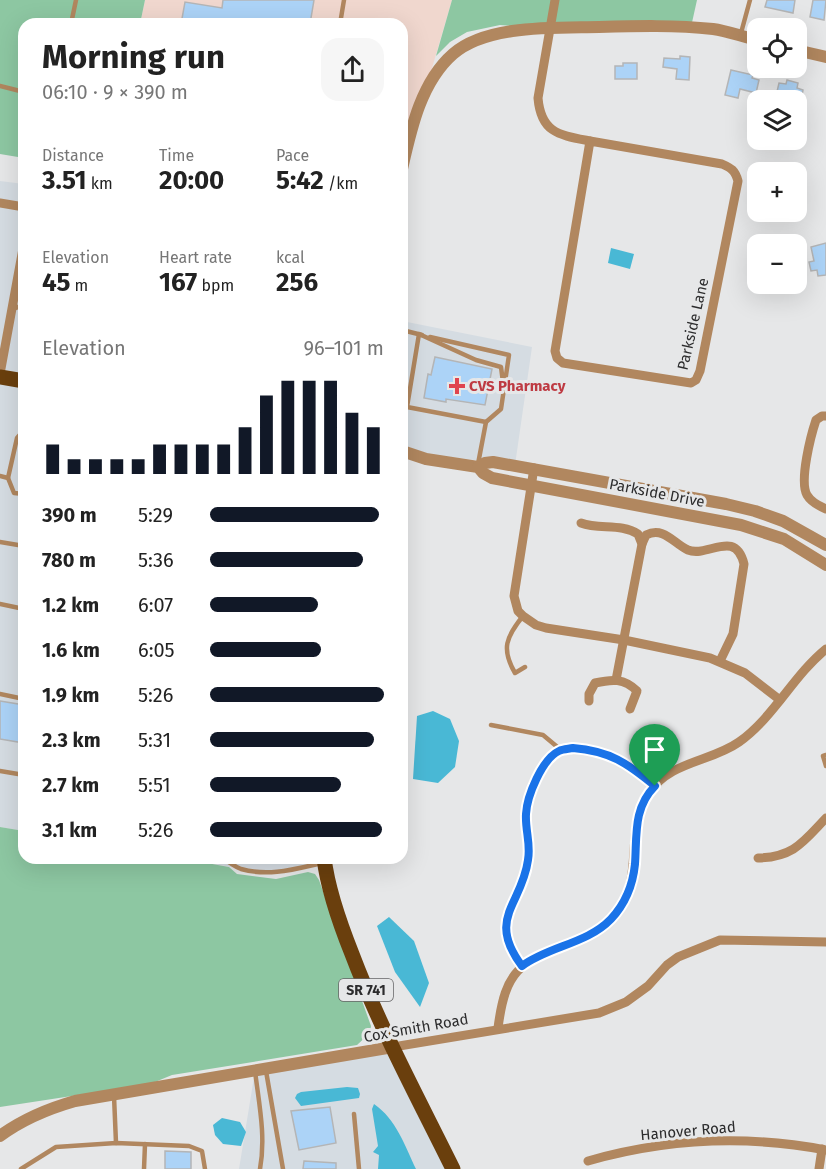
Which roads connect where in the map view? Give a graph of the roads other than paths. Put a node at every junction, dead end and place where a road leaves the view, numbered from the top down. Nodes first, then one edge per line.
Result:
1 (76, 0) edge
2 (344, 0) edge
3 (555, 0) edge
4 (750, 0) edge
5 (72, 18) edge
6 (341, 18) edge
7 (550, 28) junction
8 (740, 36) junction
9 (747, 38) edge
10 (807, 53) edge
11 (826, 57) edge
12 (0, 86) edge
13 (18, 90) edge
14 (590, 141) junction
15 (408, 144) edge
16 (0, 203) edge
17 (18, 206) edge
18 (18, 276) edge
19 (18, 307) edge
20 (12, 309) junction
21 (408, 331) edge
22 (419, 334) junction
23 (0, 375) edge
24 (18, 380) edge
25 (504, 390) junction
26 (408, 401) edge
27 (408, 407) edge
28 (826, 416) edge
29 (486, 422) junction
30 (17, 438) edge
31 (408, 453) edge
32 (478, 467) junction
33 (534, 468) junction
34 (0, 476) edge
35 (8, 478) junction
36 (531, 485) junction
37 (18, 493) edge
38 (679, 495) junction
39 (826, 509) edge
40 (676, 511) junction
41 (581, 523) dead end
42 (0, 542) edge
43 (642, 544) junction
44 (18, 545) edge
45 (826, 545) edge
46 (826, 565) edge
47 (0, 604) edge
48 (18, 608) edge
49 (523, 616) junction
50 (624, 640) junction
51 (826, 649) edge
52 (720, 661) junction
53 (525, 667) dead end
54 (616, 680) junction
55 (0, 694) edge
56 (18, 698) edge
57 (780, 700) junction
58 (589, 701) dead end
59 (630, 709) dead end
60 (491, 725) dead end
61 (561, 750) junction
62 (826, 755) edge
63 (826, 766) edge
64 (0, 771) edge
65 (18, 774) edge
66 (655, 786) junction
67 (826, 818) edge
68 (759, 858) dead end
69 (232, 864) edge
70 (310, 864) edge
71 (326, 864) edge
72 (826, 942) edge
73 (522, 966) junction
74 (498, 1028) junction
75 (393, 1047) junction
76 (260, 1071) junction
77 (114, 1094) junction
78 (354, 1114) dead end
79 (0, 1136) edge
80 (116, 1143) junction
81 (145, 1144) junction
82 (824, 1150) edge
83 (588, 1161) dead end
84 (24, 1168) edge
85 (144, 1169) edge
86 (205, 1169) edge
87 (260, 1169) edge
88 (283, 1169) edge
89 (359, 1169) edge
90 (453, 1169) edge
91 (819, 1169) edge

1 - 5 lane
2 - 6 lane
3 - 7 street, Parkside Lane
4 - 8 lane
7 - 8 street
7 - 14 street, Parkside Lane
7 - 15 street
8 - 9 street
10 - 11 street
12 - 13 lane
14 - 14 street, Parkside Lane
16 - 17 street
18 - 20 street
19 - 20 lane
20 - 23 street
21 - 22 lane
22 - 25 lane
22 - 25 lane
22 - 26 lane
23 - 24 main road
25 - 29 lane
27 - 29 lane
28 - 39 street
29 - 32 lane
30 - 35 lane
31 - 32 street, Parkside Drive
32 - 33 street, Parkside Drive
32 - 36 street, Parkside Drive
33 - 36 street
33 - 38 street, Parkside Drive
34 - 35 lane
35 - 37 lane
36 - 40 street, Parkside Drive
36 - 49 street
38 - 40 lane
38 - 45 street, Parkside Drive
40 - 46 street, Parkside Drive
41 - 43 street
42 - 44 lane
43 - 50 street
43 - 52 street
47 - 48 lane
49 - 50 street
49 - 53 lane
50 - 52 street
50 - 54 street
51 - 57 street
52 - 57 street
54 - 58 street
54 - 59 street
55 - 56 lane
57 - 66 street
60 - 61 lane
61 - 66 street
61 - 73 street
62 - 63 lane
64 - 65 lane
66 - 73 street
67 - 68 street
69 - 70 lane
71 - 75 main road, SR 741
72 - 74 street, Cox Smith Road
73 - 74 street
74 - 75 street, Cox Smith Road
75 - 76 street, Cox Smith Road
75 - 90 main road, SR 741
76 - 77 street, Cox Smith Road
76 - 87 lane
76 - 88 lane
77 - 79 street, Cox Smith Road
77 - 80 lane
78 - 89 lane
80 - 81 lane
80 - 84 lane
81 - 85 lane
81 - 86 lane
82 - 83 street, Hanover Road
82 - 91 street

